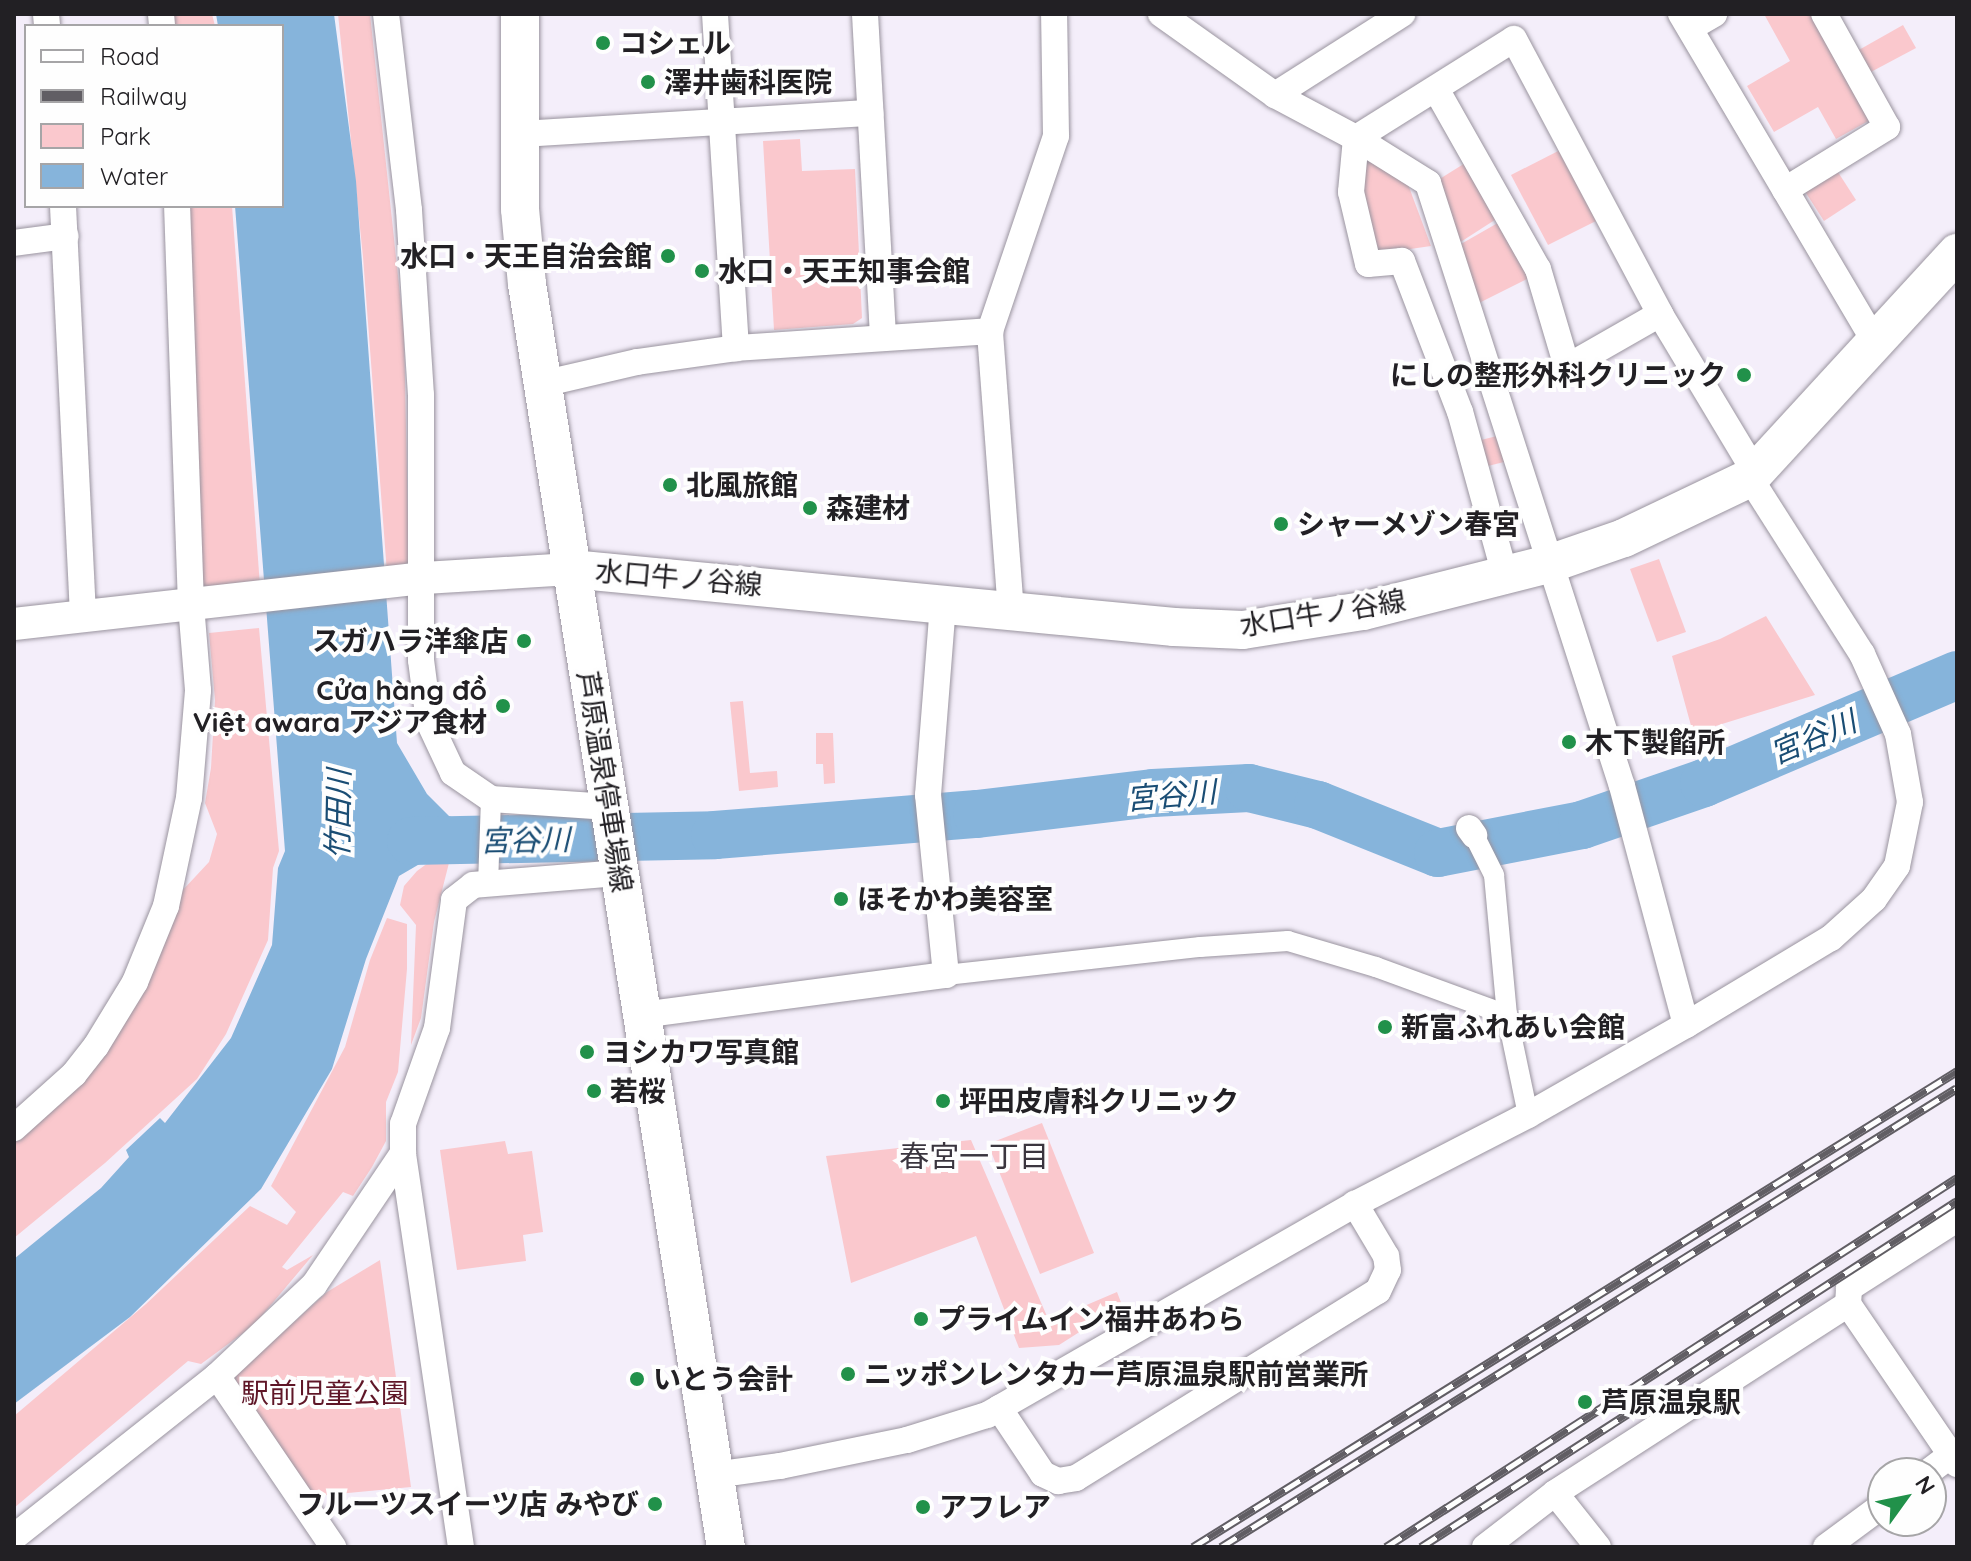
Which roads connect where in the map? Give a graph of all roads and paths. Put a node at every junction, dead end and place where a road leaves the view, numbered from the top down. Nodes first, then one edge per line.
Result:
1 (386, 14) edge
2 (520, 14) edge
3 (715, 14) edge
4 (865, 14) edge
5 (1054, 14) edge
6 (1161, 14) edge
7 (1402, 14) edge
8 (1714, 14) edge
9 (1824, 14) edge
10 (1686, 21) edge
11 (1436, 89) junction
12 (1275, 95) junction
13 (870, 113) junction
14 (721, 123) junction
15 (522, 134) junction
16 (1356, 138) junction
17 (1785, 190) junction
18 (63, 208) edge
19 (177, 208) edge
20 (66, 236) junction
21 (14, 243) edge
22 (1957, 253) edge
23 (1660, 314) junction
24 (990, 331) junction
25 (883, 336) junction
26 (1875, 342) junction
27 (736, 348) junction
28 (542, 384) junction
29 (1753, 476) junction
30 (1549, 564) junction
31 (571, 569) junction
32 (1505, 575) junction
33 (424, 578) junction
34 (943, 603) junction
35 (199, 604) junction
36 (1011, 612) junction
37 (83, 617) junction
38 (14, 624) edge
39 (491, 799) junction
40 (609, 807) junction
41 (1472, 831) dead end
42 (618, 863) junction
43 (488, 885) junction
44 (946, 975) junction
45 (642, 1015) junction
46 (1507, 1015) junction
47 (1686, 1025) junction
48 (1528, 1115) junction
49 (14, 1128) edge
50 (403, 1153) junction
51 (1355, 1204) junction
52 (1957, 1219) edge
53 (1848, 1304) junction
54 (217, 1376) junction
55 (999, 1408) junction
56 (1954, 1460) edge
57 (714, 1475) junction
58 (1555, 1493) junction
59 (1867, 1517) edge
60 (14, 1537) edge
61 (333, 1547) edge
62 (461, 1547) edge
63 (726, 1547) edge
64 (1485, 1547) edge
65 (1598, 1547) edge
66 (1826, 1547) edge

1 - 33 street
2 - 15 main road, 芦原温泉停車場線
3 - 14 street
4 - 13 street
5 - 24 street
6 - 12 street
7 - 12 street
8 - 10 street
9 - 17 street
10 - 17 street
11 - 16 street
11 - 23 street
11 - 23 street
12 - 16 street
13 - 14 street
13 - 25 street
14 - 15 street
14 - 27 street
15 - 28 main road, 芦原温泉停車場線
16 - 30 street
16 - 32 street
17 - 26 street
18 - 20 street
19 - 35 street
20 - 21 street
20 - 37 street
22 - 26 main road, 水口牛ノ谷線
23 - 29 street
24 - 25 street
24 - 36 street
25 - 27 street
26 - 29 main road, 水口牛ノ谷線
27 - 28 street
28 - 31 main road, 芦原温泉停車場線
29 - 30 main road, 水口牛ノ谷線
29 - 47 street
30 - 32 main road, 水口牛ノ谷線
30 - 47 street
31 - 33 street
31 - 34 main road, 水口牛ノ谷線
31 - 40 main road, 芦原温泉停車場線
32 - 36 main road, 水口牛ノ谷線
33 - 35 street
33 - 39 street
34 - 36 main road, 水口牛ノ谷線
34 - 44 street
35 - 37 street
35 - 49 street
37 - 38 street
39 - 40 street
39 - 43 street
40 - 42 main road, 芦原温泉停車場線
41 - 46 street
42 - 43 street
42 - 45 main road, 芦原温泉停車場線
43 - 50 street
44 - 45 street
44 - 46 street
45 - 57 main road, 芦原温泉停車場線
46 - 48 street
47 - 48 street
48 - 51 street
50 - 54 street
50 - 62 street
51 - 55 street
51 - 55 street
52 - 53 street
53 - 56 street
53 - 58 street
54 - 60 street
54 - 61 street
55 - 57 street
57 - 63 main road, 芦原温泉停車場線
58 - 64 street
58 - 65 street
59 - 66 street

